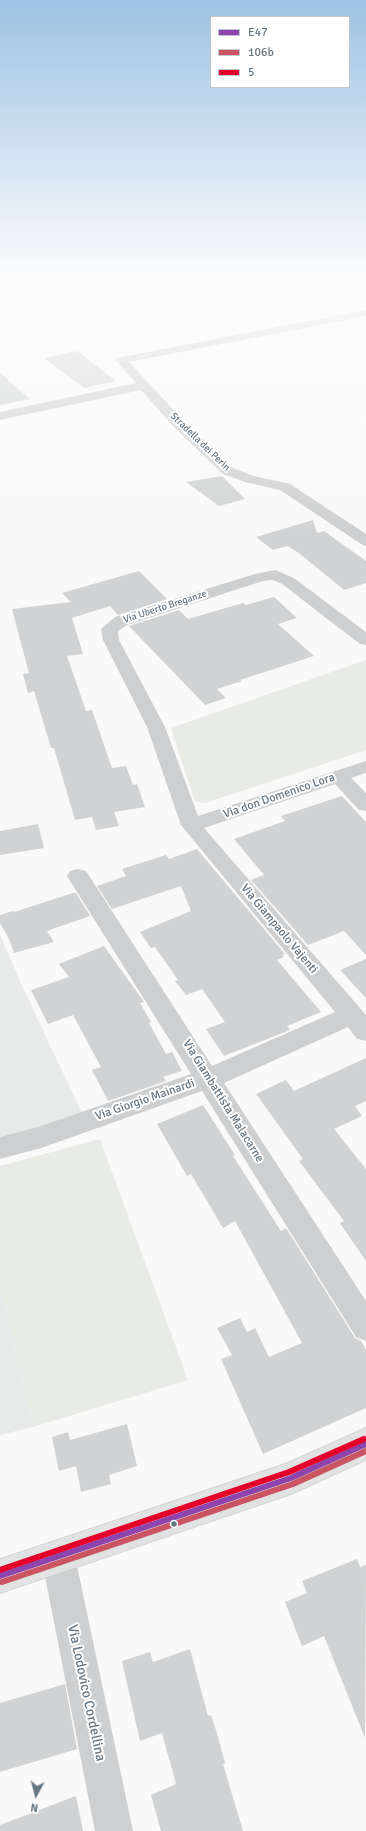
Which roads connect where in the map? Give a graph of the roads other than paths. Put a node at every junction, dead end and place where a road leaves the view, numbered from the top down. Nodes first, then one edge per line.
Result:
1 (122, 361) edge
2 (145, 385) junction
3 (0, 416) edge
4 (366, 541) edge
5 (366, 640) edge
6 (366, 767) edge
7 (338, 776) junction
8 (366, 805) edge
9 (191, 826) junction
10 (78, 876) dead end
11 (359, 1023) edge
12 (209, 1078) junction
13 (0, 1148) edge
14 (366, 1326) edge
15 (366, 1444) edge
16 (58, 1556) junction
17 (0, 1576) edge
18 (114, 1831) edge

1 - 2 street, Stradella dei Perin
2 - 3 street
2 - 4 street, Stradella dei Perin
5 - 9 street, Via Uberto Breganze
6 - 7 street, Via don Domenico Lora
7 - 8 street
7 - 9 street, Via don Domenico Lora
9 - 11 street, Via Giampaolo Vajenti
10 - 12 street, Via Giambattista Malacarne
11 - 12 street, Via Giorgio Mainardi
12 - 13 street, Via Giorgio Mainardi
12 - 14 street, Via Giambattista Malacarne
15 - 16 main road
16 - 17 main road
16 - 18 street, Via Lodovico Cordellina

